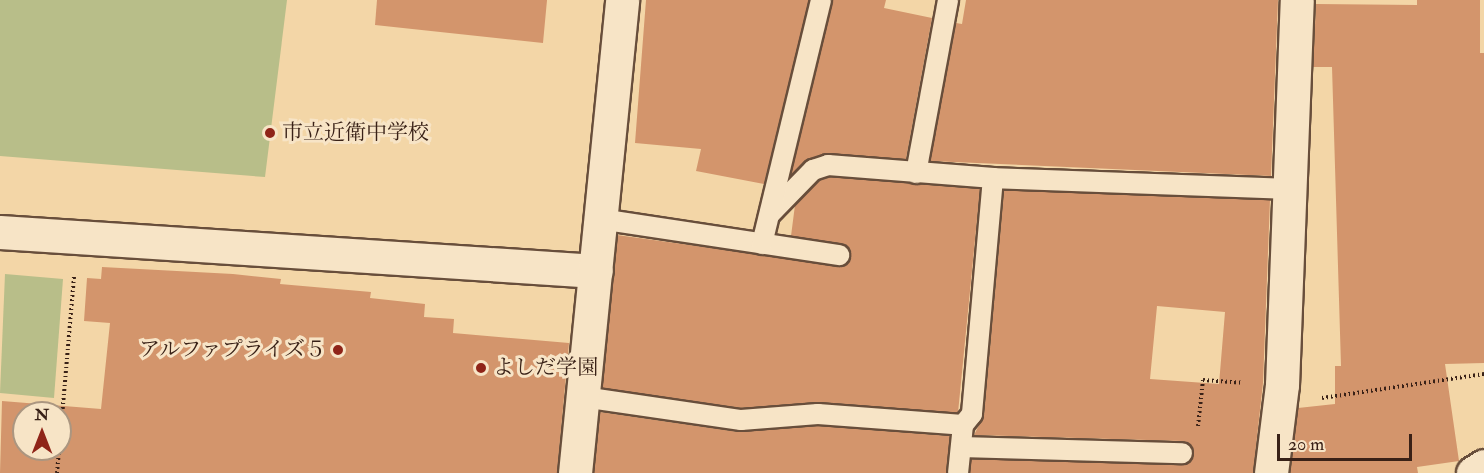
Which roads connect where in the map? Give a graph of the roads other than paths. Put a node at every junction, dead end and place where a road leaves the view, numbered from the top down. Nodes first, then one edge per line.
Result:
1 (622, 0) edge
2 (820, 0) edge
3 (948, 0) edge
4 (1298, 0) edge
5 (916, 173) junction
6 (993, 178) junction
7 (1288, 189) junction
8 (770, 214) junction
9 (600, 219) junction
10 (0, 232) edge
11 (762, 244) junction
12 (839, 255) dead end
13 (596, 272) junction
14 (583, 397) junction
15 (963, 425) junction
16 (961, 447) junction
17 (1182, 453) road end
18 (1484, 466) edge
19 (575, 473) edge
20 (958, 473) edge
21 (1271, 473) edge
22 (1473, 473) edge

1 - 9 street
2 - 8 lane
3 - 5 lane
4 - 7 street
5 - 6 lane
5 - 8 lane
6 - 7 lane
6 - 15 lane
7 - 21 street
8 - 11 lane
9 - 11 lane
9 - 13 street
10 - 13 street
11 - 12 lane
13 - 14 street
14 - 15 lane
14 - 19 street
15 - 16 lane
16 - 17 lane
16 - 20 lane
18 - 22 street

